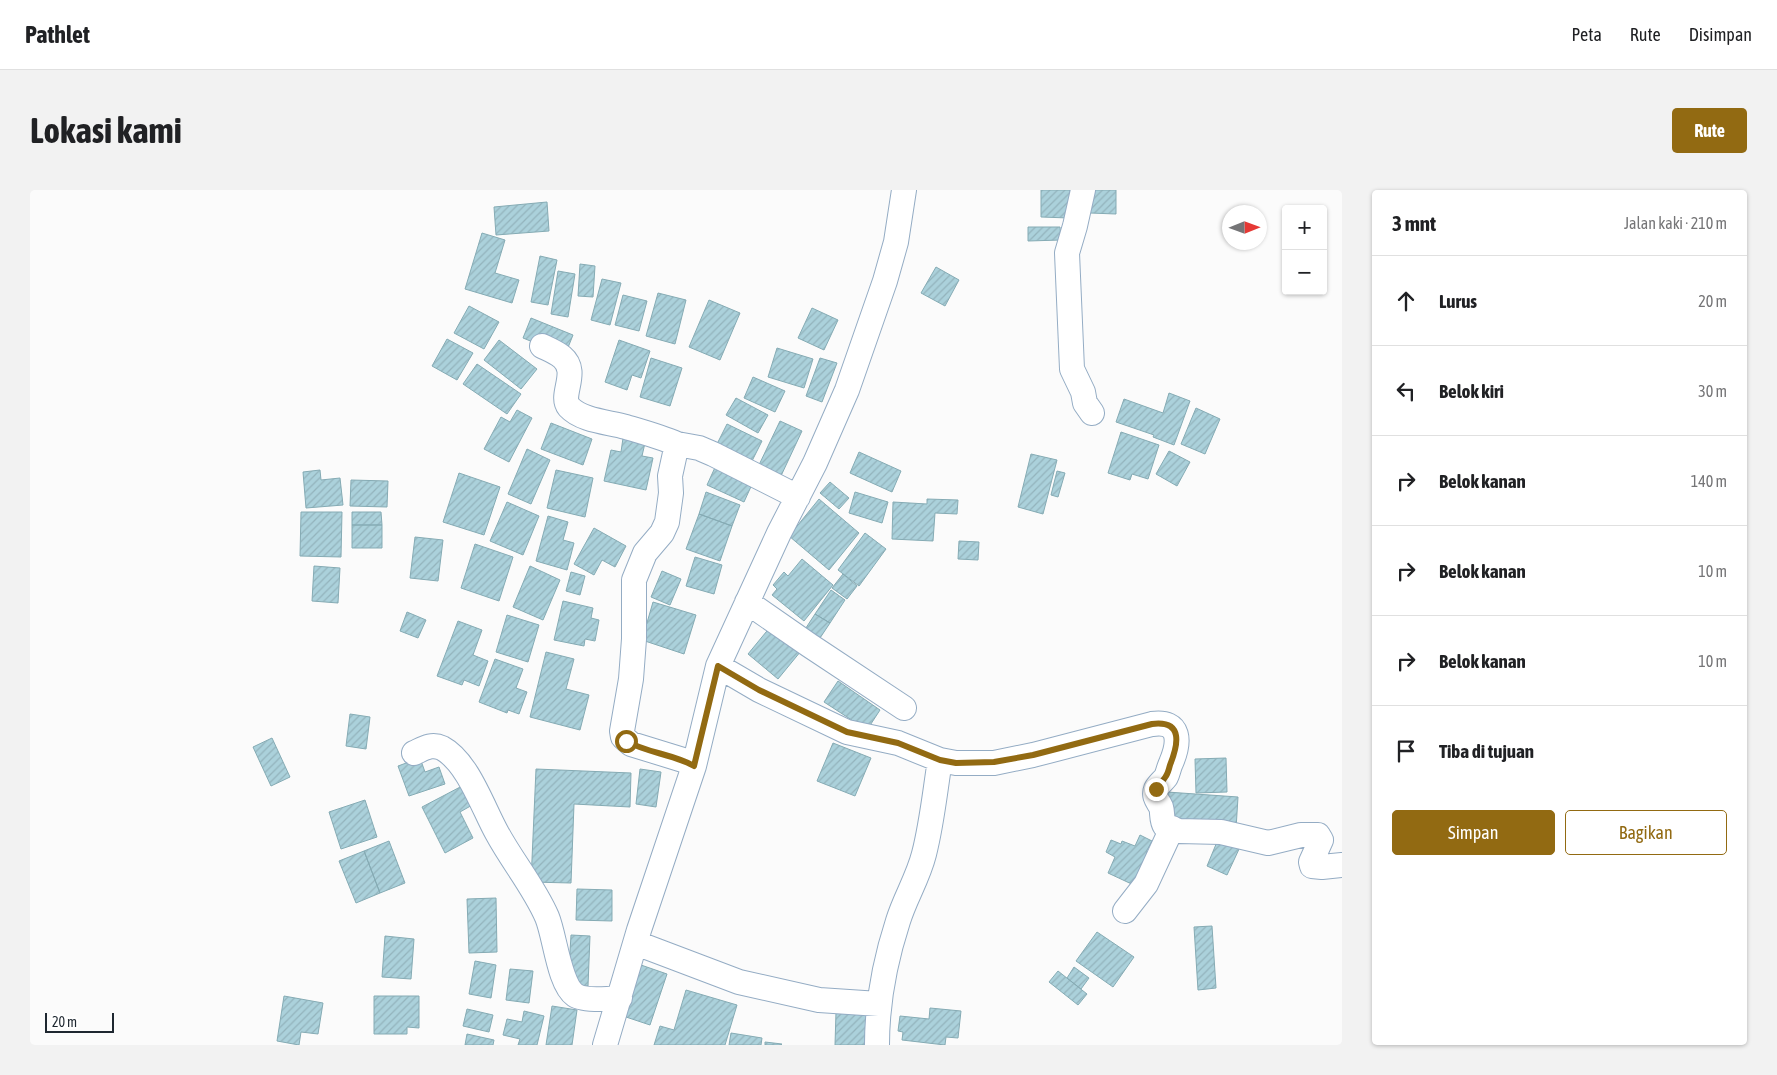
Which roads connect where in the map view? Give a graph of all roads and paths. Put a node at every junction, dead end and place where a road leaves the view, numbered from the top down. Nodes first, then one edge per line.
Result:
1 (904, 190) edge
2 (1083, 190) edge
3 (542, 346) dead end
4 (1092, 413) dead end
5 (677, 444) junction
6 (798, 497) junction
7 (747, 602) junction
8 (718, 666) junction
9 (904, 708) dead end
10 (414, 753) dead end
11 (940, 760) junction
12 (694, 766) junction
13 (1172, 828) junction
14 (1342, 864) edge
15 (1125, 911) dead end
16 (636, 944) junction
17 (620, 998) junction
18 (880, 1004) junction
19 (605, 1045) edge
20 (877, 1045) edge

1 - 6 street
2 - 4 street
3 - 5 street
5 - 6 street
5 - 12 street
6 - 7 street
7 - 8 street
7 - 9 street
8 - 11 street
8 - 12 street
10 - 17 street
11 - 13 street
11 - 18 street
12 - 16 street
13 - 14 street
13 - 15 street
16 - 17 street
16 - 18 street
17 - 19 street
18 - 20 street

